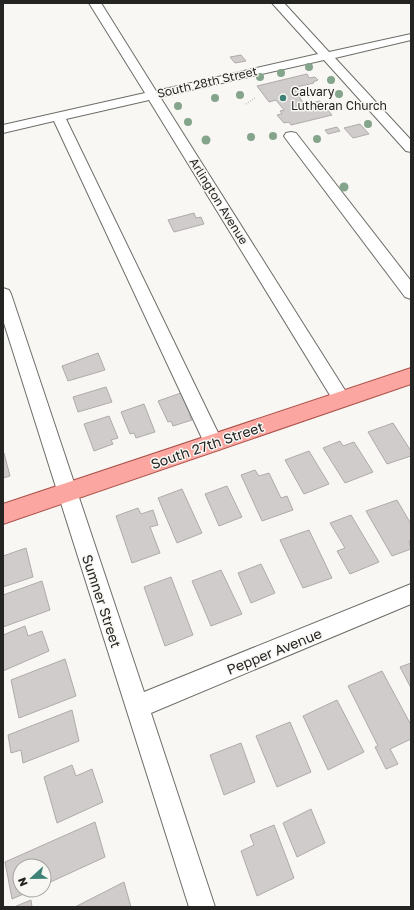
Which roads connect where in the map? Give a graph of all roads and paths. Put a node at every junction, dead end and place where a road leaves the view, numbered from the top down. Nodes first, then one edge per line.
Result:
1 (95, 3) edge
2 (278, 3) edge
3 (410, 38) edge
4 (326, 56) junction
5 (152, 94) junction
6 (255, 98) dead end
7 (246, 104) dead end
8 (58, 116) junction
9 (3, 129) edge
10 (291, 136) dead end
11 (411, 148) edge
12 (411, 293) edge
13 (3, 294) edge
14 (411, 376) edge
15 (342, 400) junction
16 (214, 443) junction
17 (67, 492) junction
18 (3, 514) edge
19 (411, 594) edge
20 (137, 707) junction
21 (202, 907) edge

1 - 5 street, Arlington Avenue
2 - 4 street
3 - 4 street, South 28th Street
4 - 5 street, South 28th Street
4 - 11 street
5 - 8 street, South 28th Street
5 - 15 street, Arlington Avenue
6 - 7 path
8 - 9 street, South 28th Street
8 - 16 street
10 - 12 street
13 - 17 street, Sumner Street
14 - 15 main road, South 27th Street
15 - 16 main road, South 27th Street
16 - 17 main road, South 27th Street
17 - 18 main road, South 27th Street
17 - 20 street, Sumner Street
19 - 20 street, Pepper Avenue
20 - 21 street, Sumner Street

